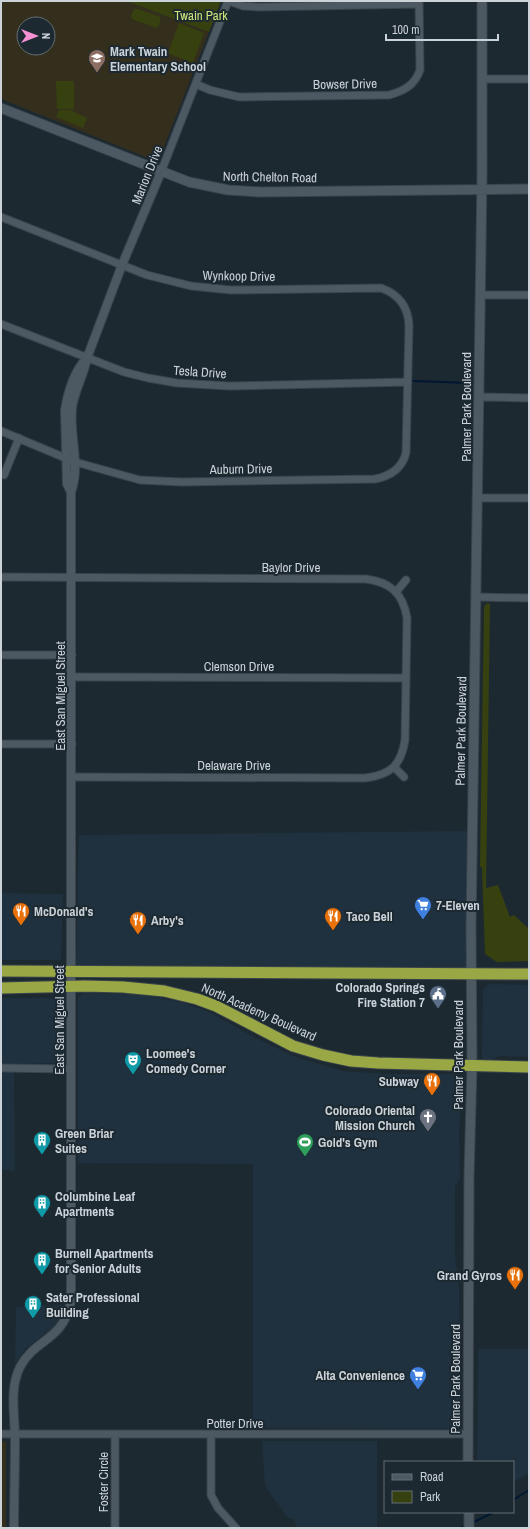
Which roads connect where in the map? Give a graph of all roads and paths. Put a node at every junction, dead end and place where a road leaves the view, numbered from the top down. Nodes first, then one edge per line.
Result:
1 (229, 1) edge
2 (482, 1) edge
3 (419, 3) edge
4 (483, 79) junction
5 (529, 79) edge
6 (196, 84) junction
7 (1, 108) edge
8 (161, 172) junction
9 (482, 189) junction
10 (529, 189) edge
11 (1, 217) edge
12 (122, 265) junction
13 (480, 295) junction
14 (529, 295) edge
15 (1, 324) edge
16 (87, 358) junction
17 (408, 382) junction
18 (479, 397) junction
19 (529, 398) edge
20 (1, 431) edge
21 (19, 438) junction
22 (65, 457) junction
23 (75, 462) junction
24 (4, 475) dead end
25 (71, 492) junction
26 (478, 498) junction
27 (529, 498) edge
28 (1, 577) edge
29 (72, 577) junction
30 (406, 580) dead end
31 (396, 592) junction
32 (476, 597) junction
33 (529, 598) edge
34 (1, 655) edge
35 (72, 655) junction
36 (72, 677) junction
37 (406, 678) junction
38 (1, 744) edge
39 (72, 744) junction
40 (394, 767) junction
41 (72, 777) junction
42 (404, 777) dead end
43 (1, 971) edge
44 (71, 972) junction
45 (471, 974) junction
46 (529, 974) edge
47 (70, 987) junction
48 (1, 988) edge
49 (472, 1066) junction
50 (529, 1067) edge
51 (1, 1068) edge
52 (71, 1069) junction
53 (1, 1434) edge
54 (15, 1434) junction
55 (468, 1434) junction
56 (115, 1435) junction
57 (211, 1435) junction
58 (468, 1461) edge
59 (469, 1513) edge
60 (14, 1528) edge
61 (115, 1528) edge
62 (236, 1528) edge
63 (469, 1528) edge

1 - 3 street
1 - 6 street, Marion Drive
2 - 4 main road, Palmer Park Boulevard
3 - 6 street, Bowser Drive
4 - 5 street
4 - 9 main road, Palmer Park Boulevard
6 - 8 street, Marion Drive
7 - 8 main road, North Chelton Road
8 - 9 main road, North Chelton Road
8 - 12 street, Marion Drive
9 - 10 main road, North Chelton Road
9 - 13 main road, Palmer Park Boulevard
11 - 12 street, Wynkoop Drive
12 - 16 street, Marion Drive
12 - 17 street, Wynkoop Drive
13 - 14 street
13 - 18 main road, Palmer Park Boulevard
15 - 16 street, Tesla Drive
16 - 17 street, Tesla Drive
16 - 22 street, Marion Drive
16 - 23 street, Marion Drive
17 - 23 street, Auburn Drive
18 - 19 street
18 - 26 main road, Palmer Park Boulevard
20 - 21 street, Auburn Drive
21 - 22 street, Auburn Drive
21 - 24 street
22 - 23 street, Auburn Drive
22 - 25 street, East San Miguel Street
23 - 25 street, East San Miguel Street
25 - 29 street, East San Miguel Street
26 - 27 street
26 - 32 main road, Palmer Park Boulevard
28 - 29 street, Baylor Drive
29 - 31 street, Baylor Drive
29 - 35 street, East San Miguel Street
30 - 31 street
31 - 37 street
32 - 33 street
32 - 45 main road, Palmer Park Boulevard
34 - 35 street
35 - 36 street, East San Miguel Street
36 - 37 street, Clemson Drive
36 - 39 street, East San Miguel Street
37 - 40 street
38 - 39 street
39 - 41 street, East San Miguel Street
40 - 41 street, Delaware Drive
40 - 42 street
41 - 44 street, East San Miguel Street
43 - 44 highway, North Academy Boulevard
44 - 45 highway, North Academy Boulevard
44 - 47 street, East San Miguel Street
45 - 46 highway, North Academy Boulevard
45 - 49 main road, Palmer Park Boulevard
47 - 48 highway, North Academy Boulevard
47 - 49 highway, North Academy Boulevard
47 - 52 street, East San Miguel Street
49 - 50 highway, North Academy Boulevard
49 - 55 main road, Palmer Park Boulevard
51 - 52 street
52 - 54 street, East San Miguel Street
53 - 54 street, Potter Drive
54 - 56 street, Potter Drive
54 - 60 street, East San Miguel Street
55 - 57 street, Potter Drive
55 - 58 main road, Palmer Park Boulevard
56 - 57 street, Potter Drive
56 - 61 street, Foster Circle
57 - 62 street
59 - 63 main road

